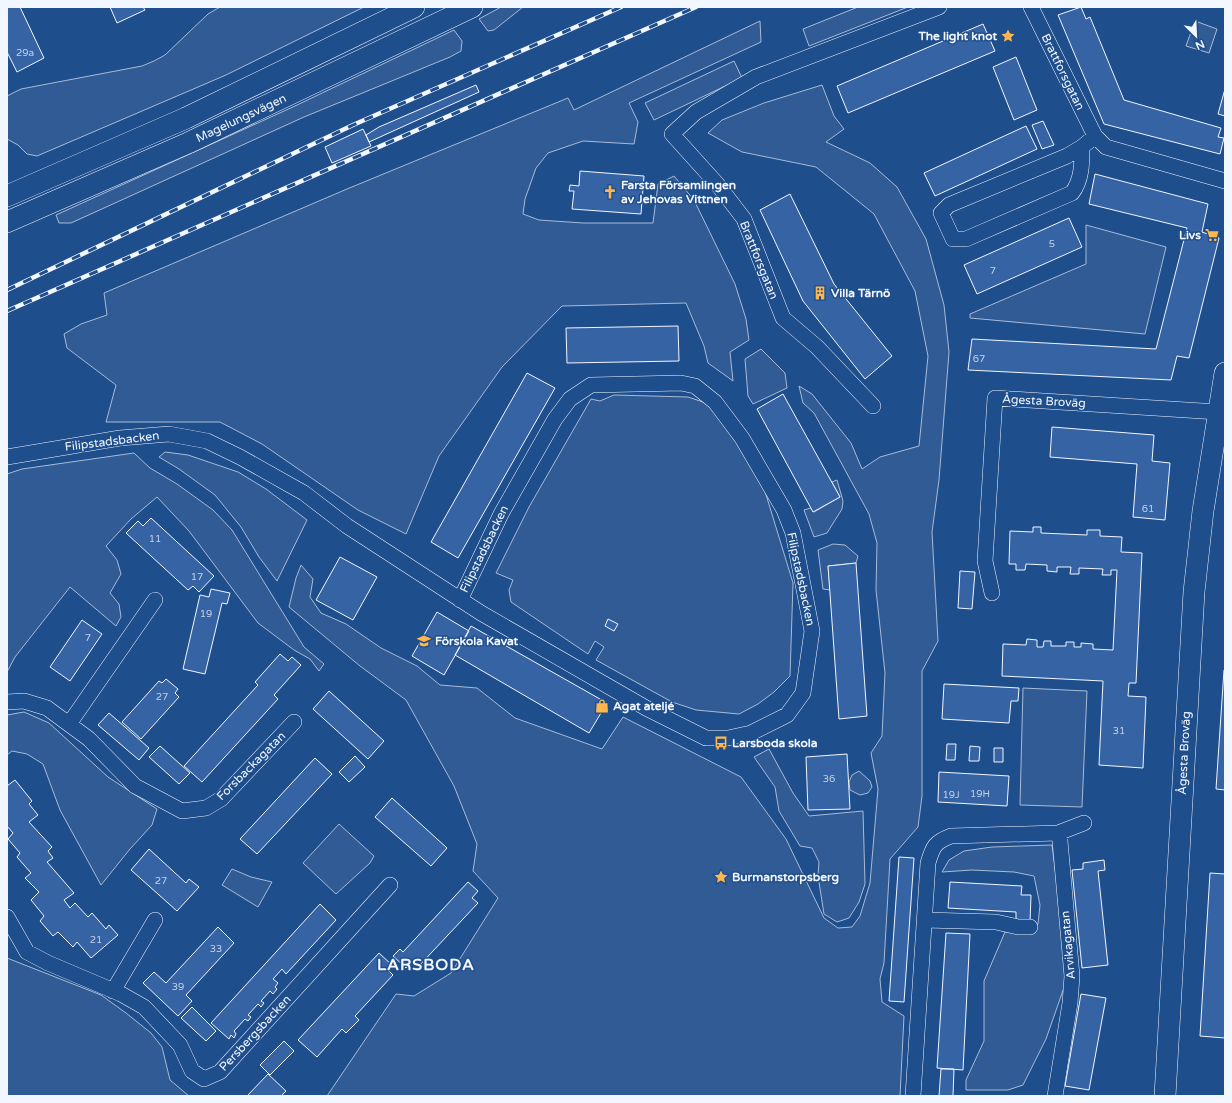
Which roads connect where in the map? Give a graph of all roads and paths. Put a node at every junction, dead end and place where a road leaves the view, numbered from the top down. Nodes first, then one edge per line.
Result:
1 (414, 7) edge
2 (472, 7) edge
3 (939, 7) edge
4 (1031, 7) edge
5 (1095, 136) junction
6 (1082, 147) junction
7 (1225, 181) edge
8 (7, 196) edge
9 (7, 222) edge
10 (1225, 373) edge
11 (873, 406) dead end
12 (1218, 412) junction
13 (7, 457) edge
14 (992, 593) dead end
15 (155, 600) dead end
16 (460, 600) junction
17 (7, 702) edge
18 (294, 722) dead end
19 (69, 724) junction
20 (1084, 823) dead end
21 (1060, 841) dead end
22 (390, 885) dead end
23 (7, 917) edge
24 (155, 920) dead end
25 (925, 920) junction
26 (1030, 927) dead end
27 (113, 991) junction
28 (913, 1096) edge
29 (1055, 1096) edge
30 (1164, 1096) edge

1 - 8 main road, Magelungsvägen
2 - 9 main road, Magelungsvägen
3 - 11 street, Brattforsgatan
4 - 5 street, Brattforsgatan
5 - 6 street
5 - 7 street, Brattforsgatan
6 - 6 street
10 - 12 main road, Ågesta Broväg
12 - 14 street, Ågesta Broväg
12 - 30 main road, Ågesta Broväg
13 - 16 street, Filipstadsbacken
15 - 19 street
16 - 16 street, Filipstadsbacken
17 - 19 street, Forsbackagatan
18 - 19 street, Forsbackagatan
20 - 25 street
21 - 29 street, Arvikagatan
22 - 27 street, Persbergsbacken
23 - 27 street, Persbergsbacken
24 - 27 street
25 - 26 street
25 - 28 street

